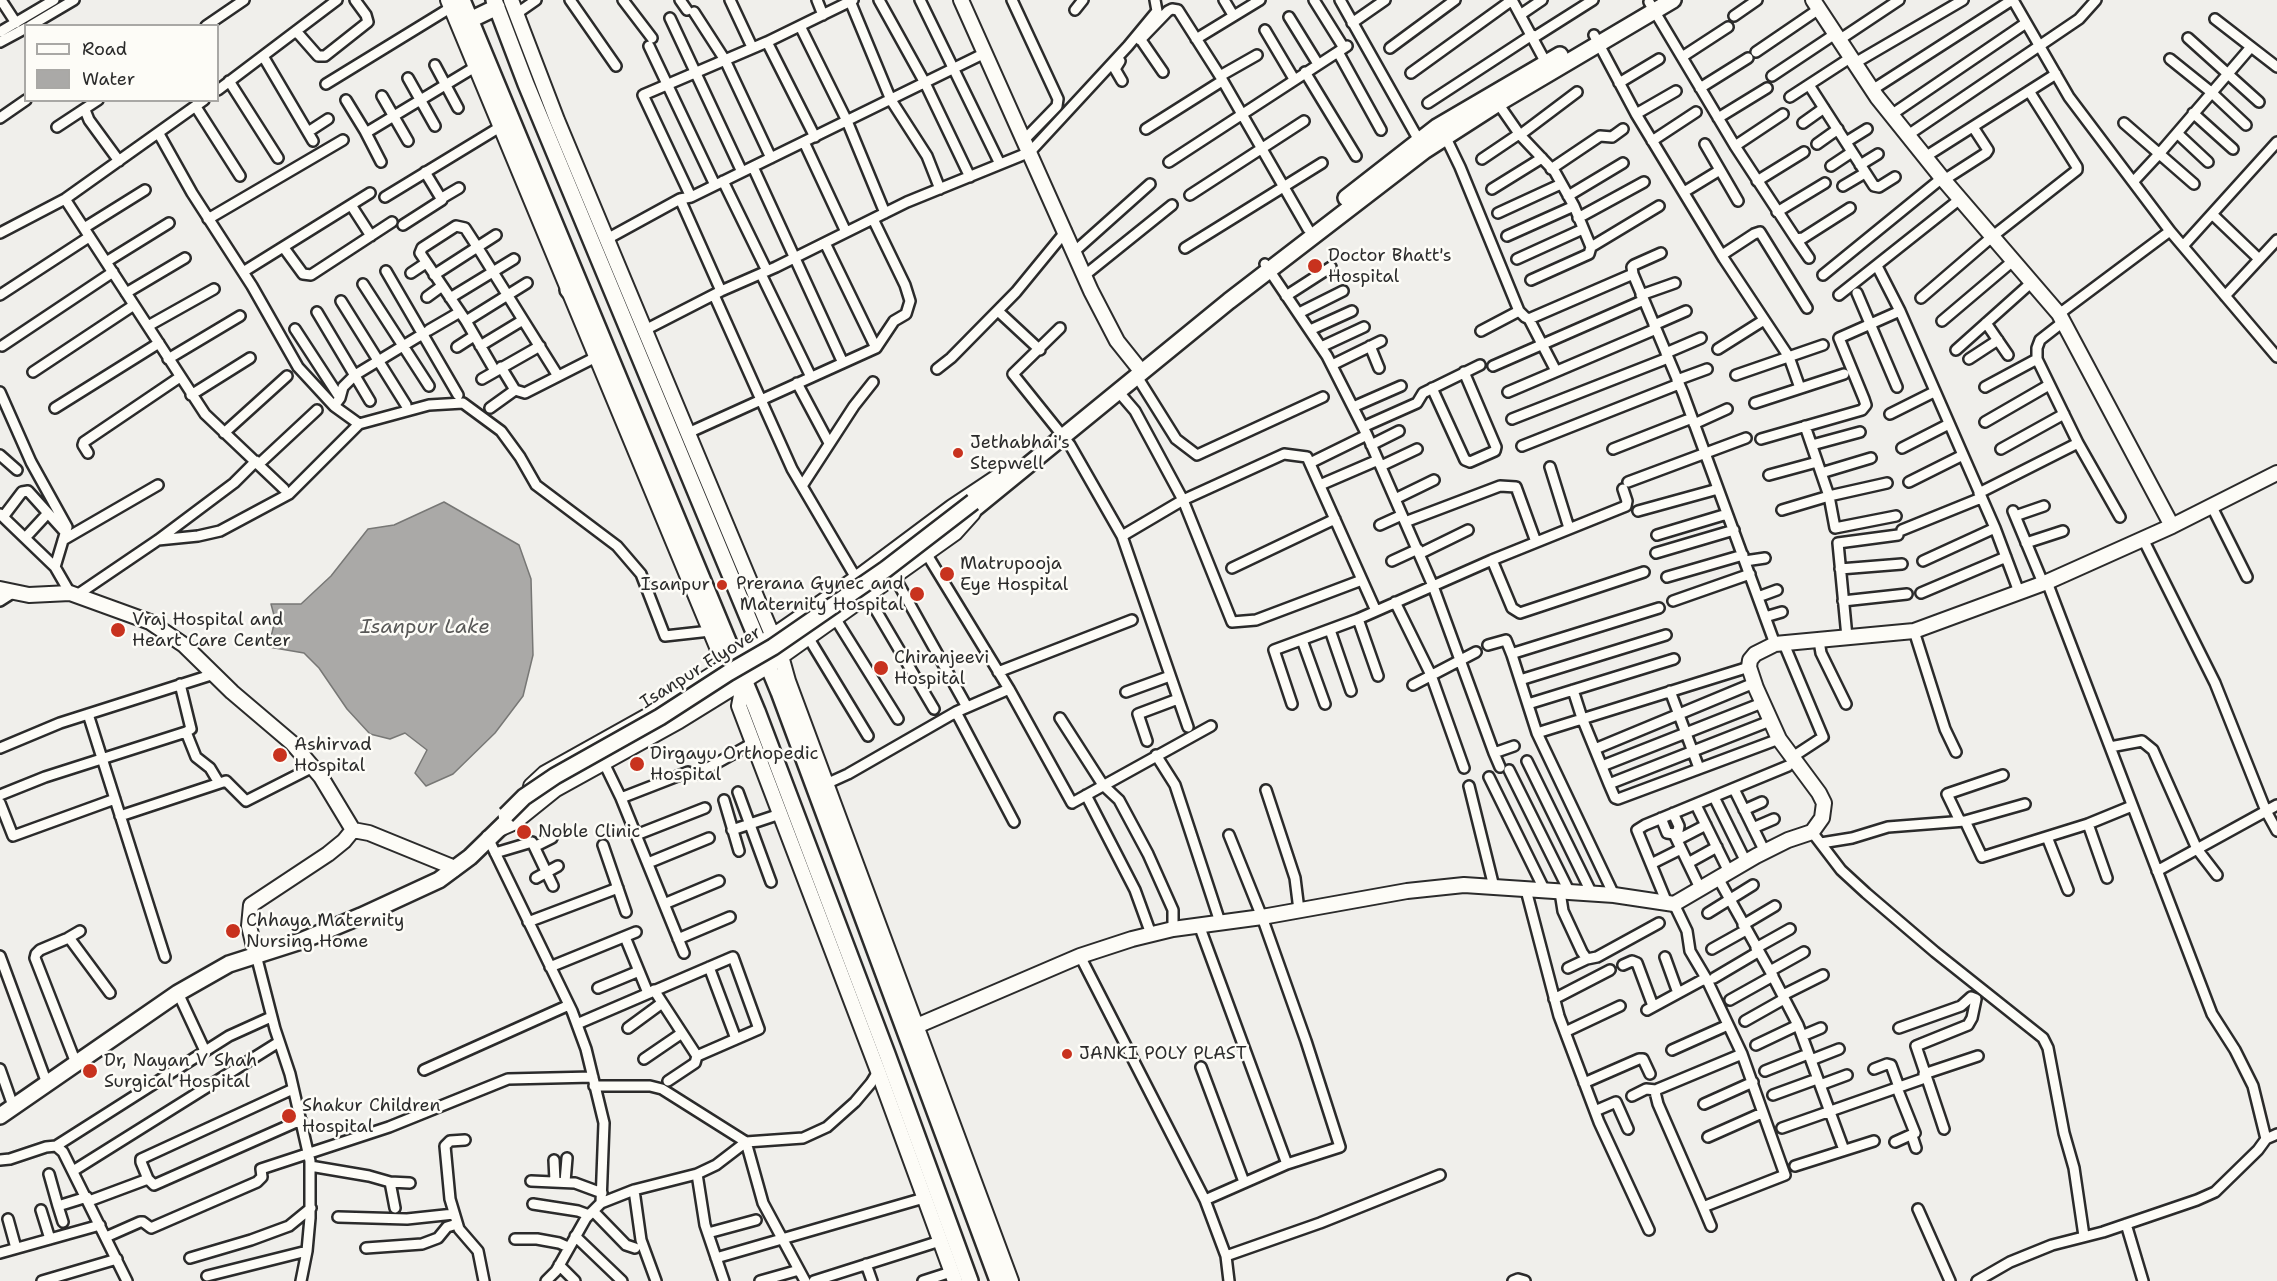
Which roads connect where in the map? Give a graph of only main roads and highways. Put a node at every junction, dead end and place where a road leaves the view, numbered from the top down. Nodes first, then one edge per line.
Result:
1 (1673, 0) edge
2 (453, 2) edge
3 (501, 2) edge
4 (1652, 4) edge
5 (470, 20) junction
6 (1596, 40) junction
7 (1495, 98) junction
8 (1422, 146) junction
9 (1267, 267) junction
10 (568, 290) road end
11 (592, 314) junction
12 (1140, 368) junction
13 (1059, 433) junction
14 (976, 505) junction
15 (496, 831) junction
16 (255, 953) junction
17 (6, 1107) edge
18 (0, 1116) edge
19 (970, 1281) edge
20 (998, 1281) edge

1 - 4 main road
2 - 5 main road
3 - 5 main road
3 - 20 main road
4 - 6 main road
5 - 11 main road
6 - 7 main road
6 - 7 main road
7 - 8 main road
7 - 8 main road
8 - 9 main road
8 - 9 main road
9 - 12 main road
10 - 11 main road
11 - 19 main road
12 - 13 main road
12 - 13 main road
13 - 14 main road
13 - 14 main road, Isanpur Flyover
14 - 15 main road, Isanpur Flyover, bridge
14 - 15 main road, Isanpur Flyover, bridge
15 - 16 main road
16 - 17 main road
16 - 18 main road

